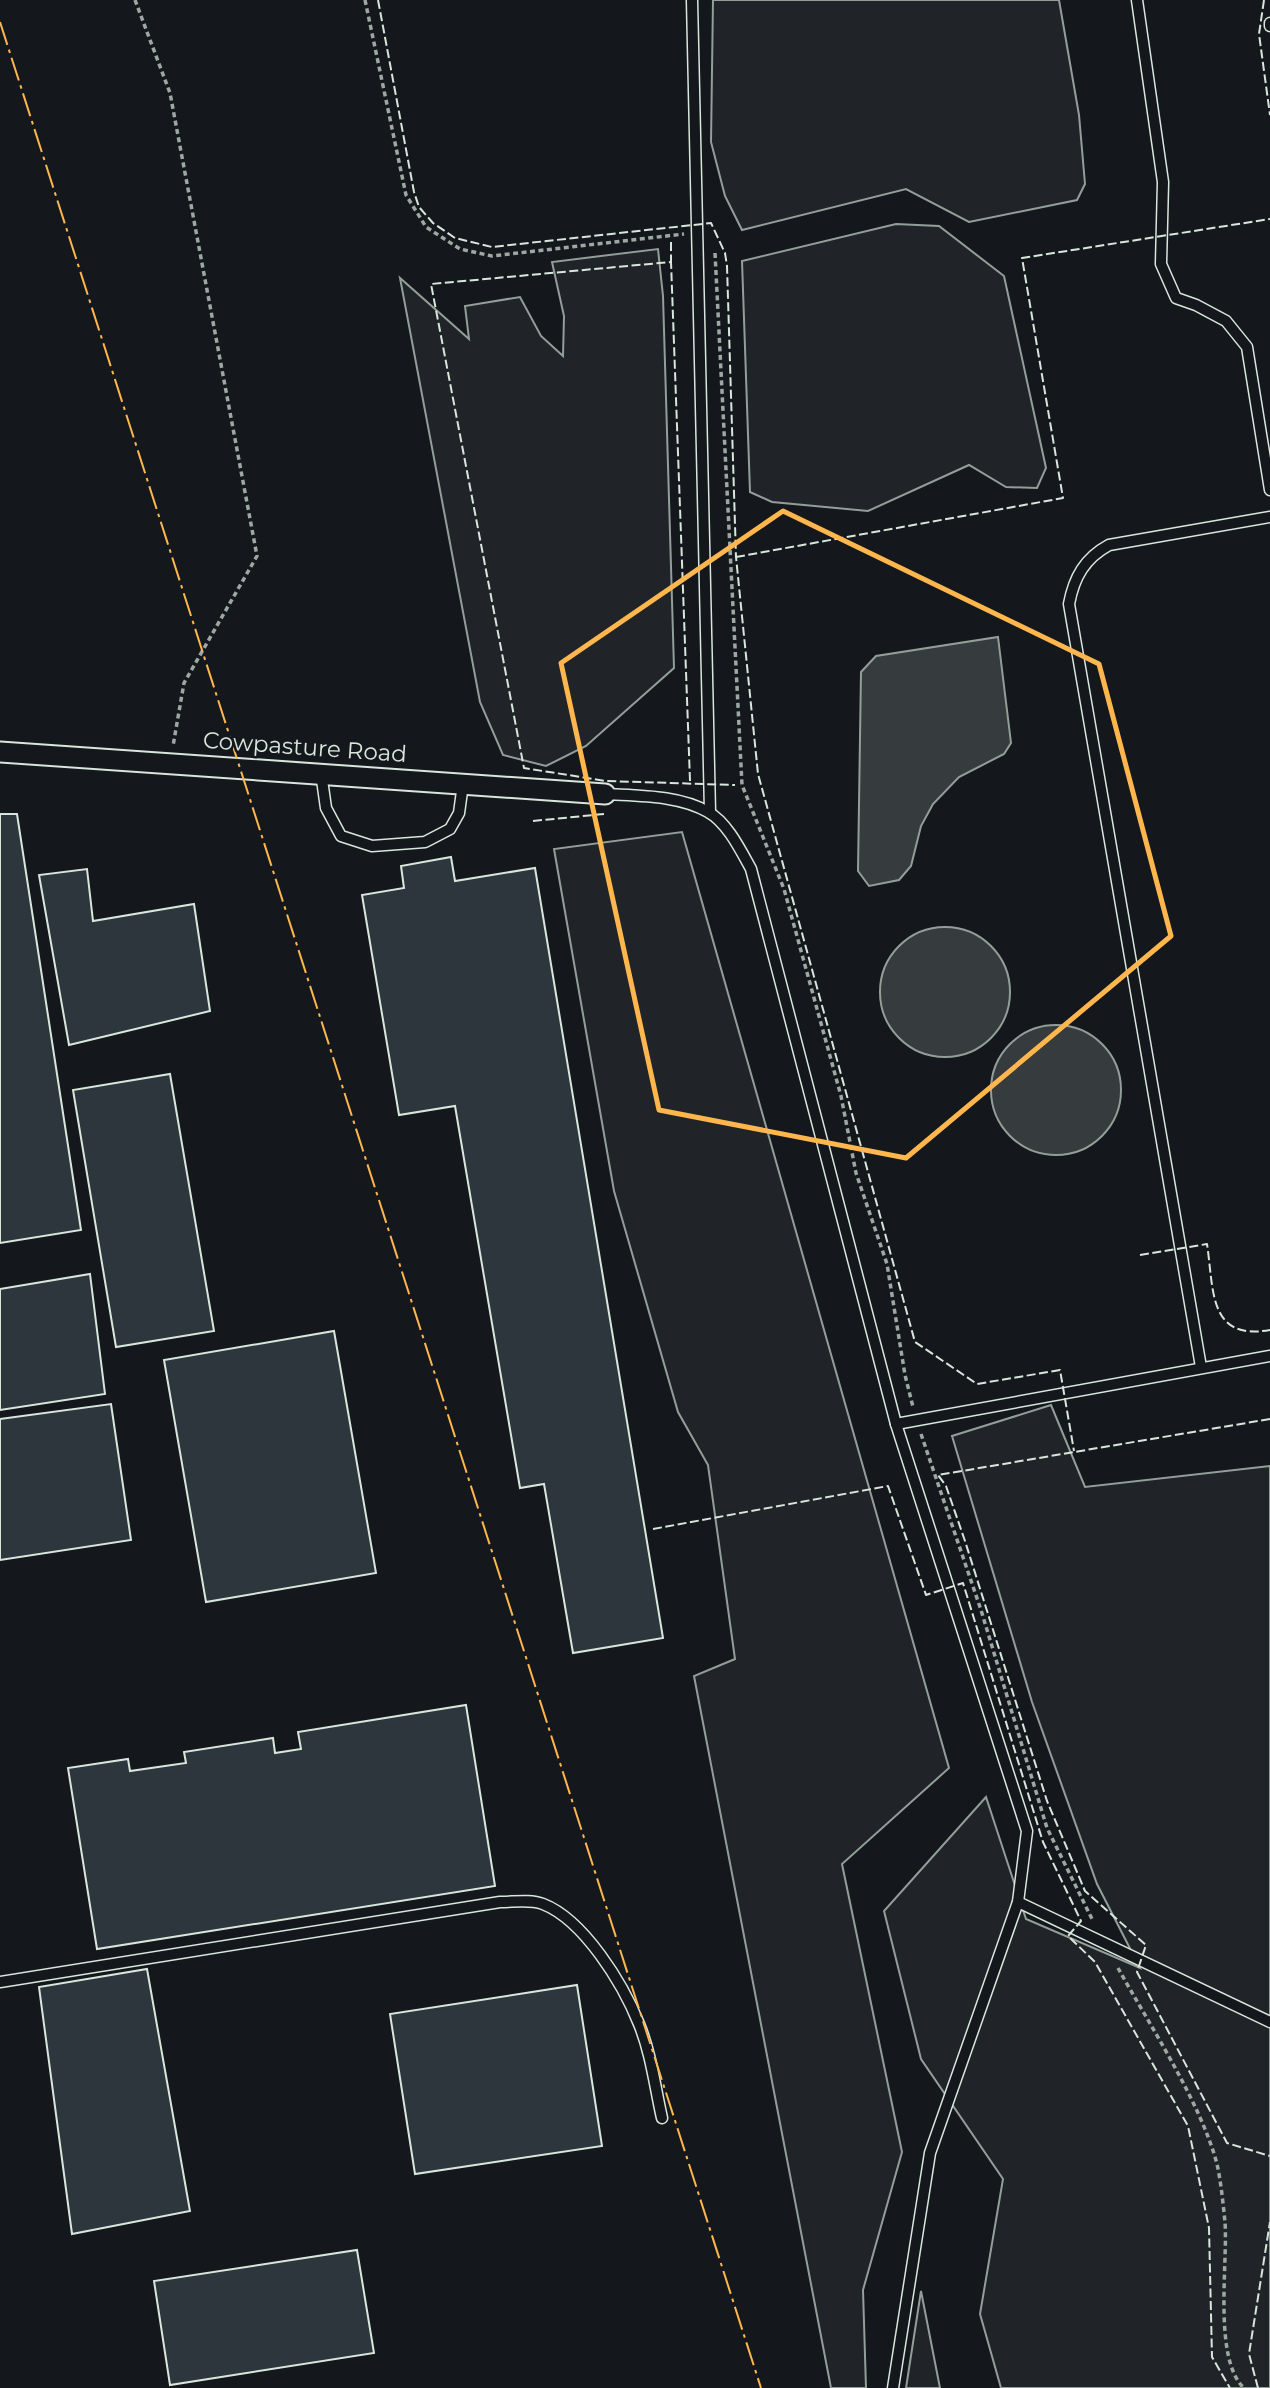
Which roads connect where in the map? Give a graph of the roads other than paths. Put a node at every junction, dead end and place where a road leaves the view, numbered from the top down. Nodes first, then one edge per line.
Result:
1 (692, 0) edge
2 (1137, 0) edge
3 (1270, 490) edge
4 (1270, 517) edge
5 (0, 751) edge
6 (321, 773) junction
7 (464, 783) junction
8 (605, 794) joint
9 (710, 812) junction
10 (1270, 1356) edge
11 (1201, 1367) junction
12 (896, 1424) junction
13 (1018, 1902) junction
14 (0, 1982) edge
15 (1270, 2022) edge
16 (662, 2118) dead end
17 (893, 2388) edge

1 - 9 lane
2 - 3 lane
4 - 11 lane
5 - 6 street, Cowpasture Road
6 - 7 street, Cowpasture Road
6 - 7 lane
7 - 8 street, Cowpasture Road
8 - 9 lane
9 - 12 lane
10 - 11 lane
11 - 12 lane
12 - 13 lane
13 - 15 lane
13 - 17 lane
14 - 16 lane

